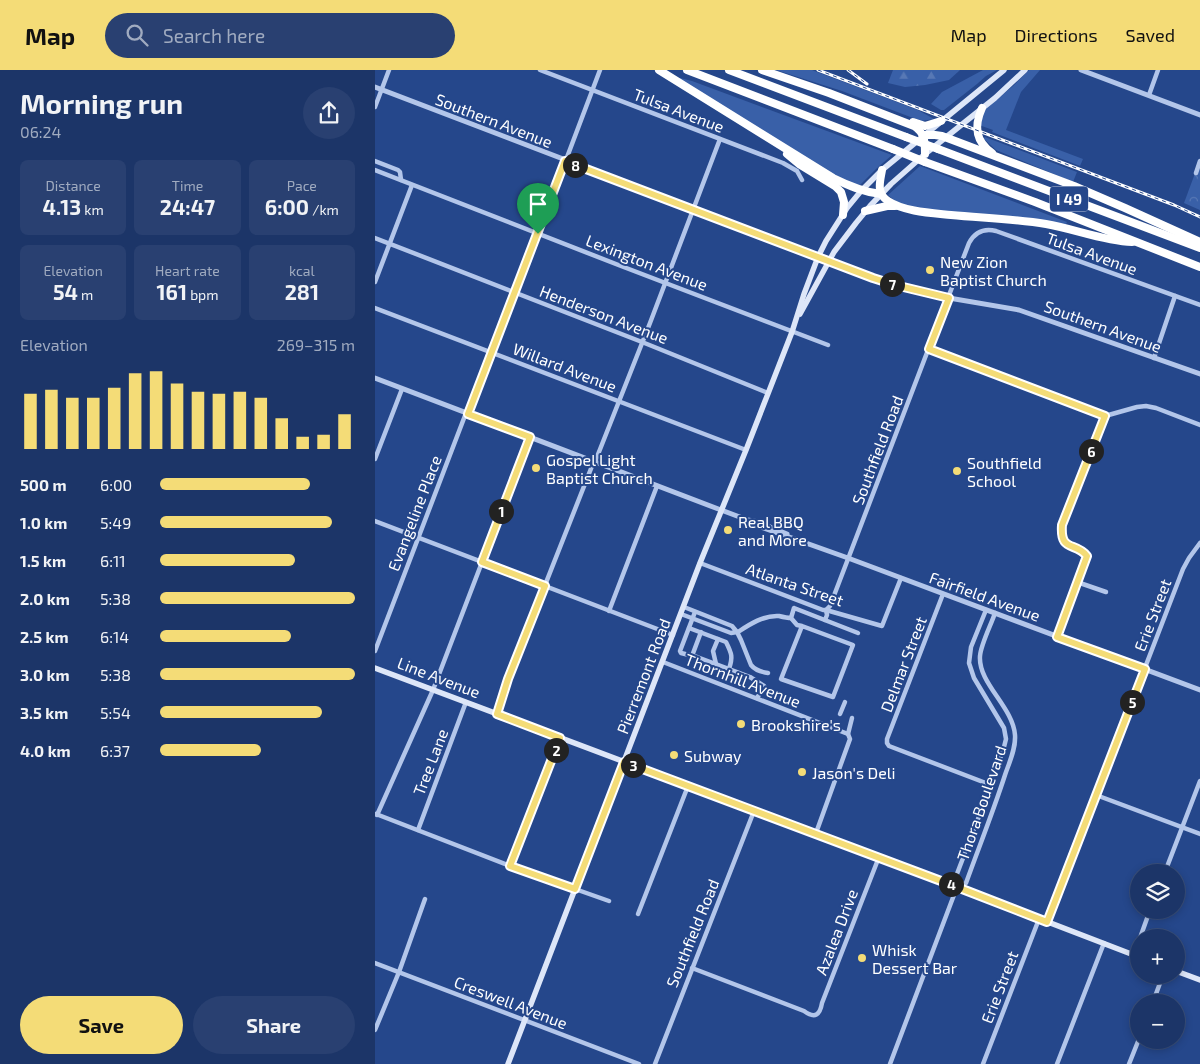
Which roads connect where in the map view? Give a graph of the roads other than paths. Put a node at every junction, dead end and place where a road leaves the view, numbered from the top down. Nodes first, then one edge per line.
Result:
1 (389, 70) edge
2 (540, 70) edge
3 (600, 70) edge
4 (659, 70) edge
5 (687, 70) edge
6 (729, 70) edge
7 (762, 70) edge
8 (1004, 70) edge
9 (1025, 70) edge
10 (1158, 70) edge
11 (1084, 71) edge
12 (375, 88) edge
13 (381, 90) junction
14 (593, 90) junction
15 (1149, 96) junction
16 (375, 107) edge
17 (982, 108) junction
18 (1200, 115) edge
19 (941, 121) junction
20 (909, 124) junction
21 (923, 135) junction
22 (769, 138) junction
23 (946, 138) junction
24 (720, 139) junction
25 (997, 157) junction
26 (925, 158) junction
27 (375, 161) edge
28 (565, 161) junction
29 (1200, 161) edge
30 (375, 170) edge
31 (882, 170) junction
32 (1196, 173) dead end
33 (401, 180) junction
34 (802, 180) dead end
35 (412, 185) junction
36 (861, 191) junction
37 (881, 194) junction
38 (899, 206) junction
39 (692, 210) junction
40 (865, 211) junction
41 (843, 215) junction
42 (538, 234) junction
43 (976, 234) joint
44 (375, 238) edge
45 (1200, 242) edge
46 (1140, 243) junction
47 (390, 244) junction
48 (1200, 248) edge
49 (818, 257) junction
50 (829, 261) junction
51 (1200, 267) edge
52 (375, 282) edge
53 (664, 283) junction
54 (515, 292) junction
55 (1175, 296) junction
56 (949, 298) junction
57 (1200, 305) edge
58 (375, 308) edge
59 (793, 329) junction
60 (642, 342) junction
61 (828, 345) dead end
62 (929, 349) junction
63 (491, 353) junction
64 (1154, 358) junction
65 (1200, 374) edge
66 (375, 378) edge
67 (402, 388) junction
68 (768, 393) junction
69 (619, 401) junction
70 (467, 413) junction
71 (1105, 416) junction
72 (1200, 425) edge
73 (530, 437) junction
74 (746, 450) junction
75 (375, 459) edge
76 (594, 461) junction
77 (657, 486) junction
78 (721, 510) junction
79 (375, 521) edge
80 (418, 538) junction
81 (1200, 543) edge
82 (848, 558) junction
83 (482, 562) junction
84 (700, 563) junction
85 (901, 578) junction
86 (1077, 582) junction
87 (545, 586) junction
88 (1106, 592) dead end
89 (943, 594) junction
90 (684, 607) junction
91 (826, 610) junction
92 (985, 610) junction
93 (609, 611) junction
94 (695, 612) junction
95 (995, 613) junction
96 (681, 614) junction
97 (791, 618) junction
98 (692, 619) junction
99 (825, 620) junction
100 (802, 626) junction
101 (689, 628) junction
102 (701, 632) junction
103 (737, 632) junction
104 (858, 633) dead end
105 (673, 635) junction
106 (1057, 637) junction
107 (719, 639) junction
108 (375, 651) edge
109 (692, 656) junction
110 (663, 662) junction
111 (716, 664) junction
112 (375, 668) edge
113 (729, 669) junction
114 (1145, 669) junction
115 (768, 674) dead end
116 (433, 690) junction
117 (1200, 690) edge
118 (757, 698) junction
119 (466, 702) junction
120 (845, 702) dead end
121 (497, 714) junction
122 (840, 714) dead end
123 (853, 718) dead end
124 (845, 733) junction
125 (560, 738) junction
126 (624, 762) junction
127 (1200, 781) edge
128 (991, 785) junction
129 (688, 786) junction
130 (1096, 795) junction
131 (754, 811) junction
132 (376, 814) edge
133 (1182, 828) junction
134 (418, 830) junction
135 (816, 834) junction
136 (1200, 834) edge
137 (879, 857) junction
138 (1168, 864) edge
139 (510, 866) junction
140 (957, 887) junction
141 (575, 889) junction
142 (425, 899) dead end
143 (609, 901) dead end
144 (638, 914) dead end
145 (1039, 919) junction
146 (1047, 922) junction
147 (1104, 943) junction
148 (1130, 954) edge
149 (375, 963) edge
150 (692, 968) junction
151 (399, 972) junction
152 (1185, 974) edge
153 (1200, 980) edge
154 (525, 1020) junction
155 (375, 1030) edge
156 (1135, 1049) edge
157 (508, 1064) edge
158 (639, 1064) edge
159 (655, 1064) edge
160 (889, 1064) edge
161 (983, 1064) edge
162 (1057, 1064) edge
163 (1129, 1064) edge

1 - 13 street
2 - 14 street, Tulsa Avenue
3 - 14 street, Evangeline Place
4 - 22 highway
5 - 26 highway, I 49, bridge
6 - 48 highway, I 49, bridge
7 - 20 highway
8 - 19 main road, Pierremont Road
9 - 17 main road, Pierremont Road
10 - 15 street
11 - 15 street
12 - 13 street, Southern Avenue
13 - 16 street
13 - 28 street, Southern Avenue
14 - 24 street, Tulsa Avenue
14 - 28 street, Evangeline Place
15 - 18 street
17 - 23 main road, Pierremont Road
17 - 25 highway
19 - 20 highway
19 - 21 main road, Pierremont Road
20 - 21 highway
21 - 23 highway
21 - 26 highway
21 - 31 main road, Pierremont Road
22 - 36 highway
22 - 41 highway
23 - 25 highway
23 - 26 main road, Pierremont Road
24 - 34 street, Tulsa Avenue
24 - 39 street
25 - 45 highway
26 - 37 main road, Pierremont Road
26 - 46 highway, I 49
27 - 33 street, Lexington Avenue
28 - 39 street, Southern Avenue
28 - 42 street, Evangeline Place
29 - 32 street
30 - 33 street, Lexington Avenue
31 - 36 main road, Pierremont Road
31 - 37 highway
33 - 35 street, Lexington Avenue
35 - 42 street, Lexington Avenue
35 - 47 street
36 - 37 highway
36 - 41 main road, Pierremont Road
37 - 38 highway
37 - 40 main road, Pierremont Road
38 - 40 highway
38 - 46 highway
39 - 49 street, Southern Avenue
39 - 53 street
40 - 50 main road, Pierremont Road
41 - 49 main road, Pierremont Road
42 - 53 street, Lexington Avenue
42 - 54 street, Evangeline Place
43 - 55 street, Tulsa Avenue
43 - 56 street, Southfield Road
44 - 47 street, Henderson Avenue
46 - 51 highway, I 49
47 - 52 street
47 - 54 street, Henderson Avenue
49 - 50 street, Southern Avenue
49 - 59 main road, Pierremont Road
50 - 56 street, Southern Avenue
50 - 59 main road, Pierremont Road
53 - 59 street, Lexington Avenue
53 - 60 street
54 - 60 street, Henderson Avenue
54 - 63 street, Evangeline Place
55 - 57 street, Tulsa Avenue
55 - 64 street
56 - 62 street, Southfield Road
56 - 64 street, Southern Avenue
58 - 63 street, Willard Avenue
59 - 61 street, Lexington Avenue
59 - 68 main road, Pierremont Road
60 - 68 street, Henderson Avenue
60 - 69 street
62 - 71 street
62 - 82 street, Southfield Road
63 - 69 street, Willard Avenue
63 - 70 street, Evangeline Place
64 - 65 street, Southern Avenue
66 - 67 street, Fairfield Avenue
67 - 70 street, Fairfield Avenue
67 - 75 street
68 - 74 main road, Pierremont Road
69 - 74 street, Willard Avenue
69 - 76 street
70 - 73 street, Fairfield Avenue
70 - 80 street, Evangeline Place
71 - 72 street
71 - 86 street
73 - 76 street, Fairfield Avenue
73 - 83 street
74 - 78 main road, Pierremont Road
76 - 77 street, Fairfield Avenue
76 - 87 street
77 - 78 street, Fairfield Avenue
77 - 93 street
78 - 82 street, Fairfield Avenue
78 - 84 main road, Pierremont Road
79 - 80 street, Thornhill Avenue
80 - 83 street, Thornhill Avenue
80 - 108 street, Evangeline Place
81 - 114 street, Erie Street
82 - 85 street, Fairfield Avenue
82 - 91 street, Southfield Road
83 - 87 street, Thornhill Avenue
83 - 116 street
84 - 90 main road, Pierremont Road
84 - 91 street, Atlanta Street
85 - 89 street, Fairfield Avenue
85 - 91 street, Atlanta Street
86 - 88 street
86 - 106 street
87 - 93 street, Thornhill Avenue
87 - 121 street
89 - 92 street, Fairfield Avenue
89 - 128 street, Delmar Street
90 - 94 street
90 - 96 main road, Pierremont Road
91 - 99 street
92 - 95 street, Fairfield Avenue
92 - 128 street, Thora Boulevard
93 - 105 street, Thornhill Avenue
94 - 98 street
94 - 103 street
95 - 106 street, Fairfield Avenue
95 - 140 street, Thora Boulevard
96 - 98 street
96 - 105 main road, Pierremont Road
97 - 99 street
97 - 100 street
97 - 103 street
98 - 101 street
98 - 103 street
99 - 104 street
100 - 100 street
101 - 102 street
101 - 109 street
102 - 107 street
102 - 109 street
103 - 115 street
105 - 110 main road, Pierremont Road
106 - 114 street, Fairfield Avenue
107 - 111 street
107 - 113 street
109 - 111 street
110 - 118 street, Thornhill Avenue
110 - 126 main road, Pierremont Road
111 - 113 street
112 - 116 main road, Line Avenue
113 - 118 street
114 - 117 street, Fairfield Avenue
114 - 130 street, Erie Street
116 - 119 main road, Line Avenue
116 - 132 street
118 - 124 street, Thornhill Avenue
119 - 121 main road, Line Avenue
119 - 134 street, Tree Lane
120 - 122 street
121 - 125 main road, Line Avenue
123 - 124 street
124 - 135 street
125 - 126 main road, Line Avenue
125 - 139 street
126 - 129 main road, Line Avenue
126 - 141 main road, Pierremont Road
127 - 133 street
128 - 140 street, Thora Boulevard
129 - 131 main road, Line Avenue
129 - 144 street
130 - 133 street
130 - 146 street, Erie Street
131 - 135 main road, Line Avenue
131 - 150 street, Southfield Road
132 - 134 street
133 - 136 street
133 - 138 street
134 - 139 street
135 - 137 main road, Line Avenue
137 - 140 main road, Line Avenue
137 - 150 street, Azalea Drive
139 - 141 street
140 - 145 main road, Line Avenue
140 - 160 street, Thora Boulevard
141 - 143 street
141 - 154 main road, Pierremont Road
142 - 151 street
145 - 146 main road, Line Avenue
145 - 161 street, Erie Street
146 - 147 main road, Line Avenue
147 - 148 main road, Line Avenue
147 - 162 street
149 - 151 street, Creswell Avenue
150 - 159 street, Southfield Road
151 - 154 street, Creswell Avenue
151 - 155 street
152 - 153 main road
154 - 157 main road, Pierremont Road
154 - 158 street, Creswell Avenue
156 - 163 street

